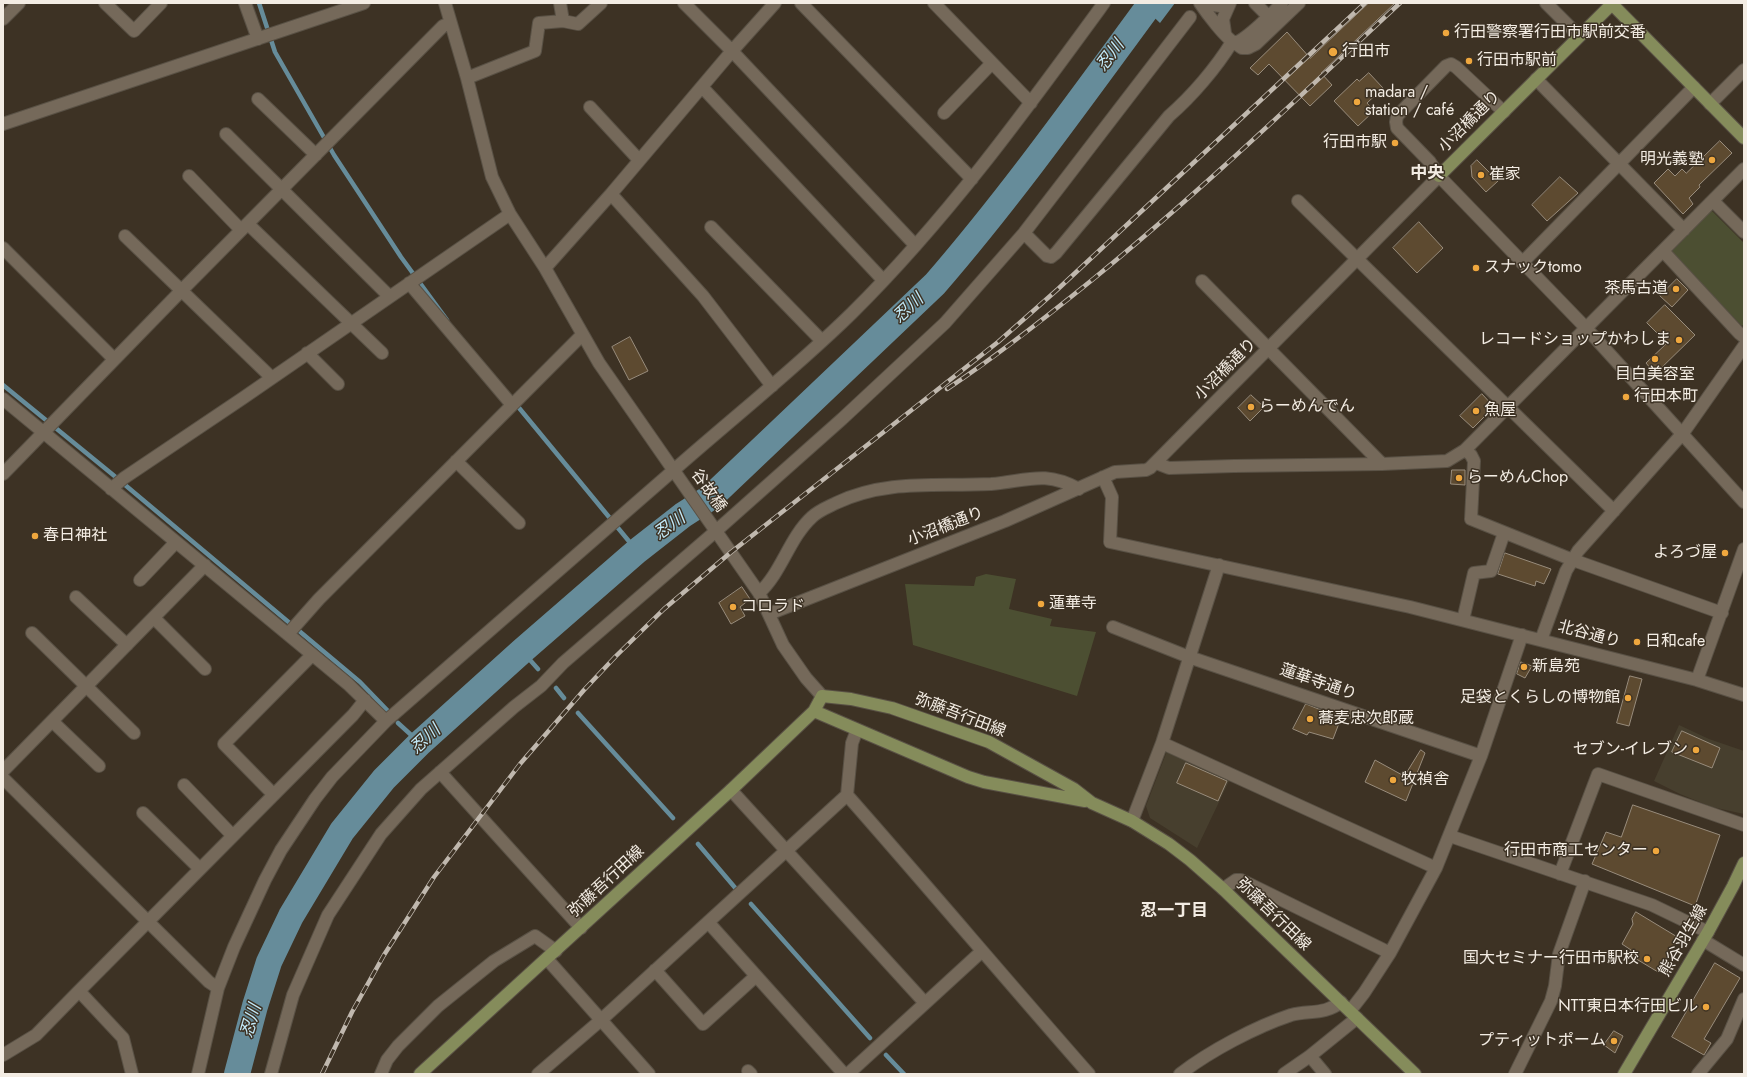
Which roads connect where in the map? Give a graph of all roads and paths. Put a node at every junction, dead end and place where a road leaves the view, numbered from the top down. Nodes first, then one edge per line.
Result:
1 (19, 3) edge
2 (106, 3) edge
3 (161, 3) edge
4 (245, 3) edge
5 (364, 3) edge
6 (445, 3) edge
7 (560, 3) edge
8 (601, 3) edge
9 (684, 3) edge
10 (775, 3) edge
11 (800, 3) edge
12 (934, 3) edge
13 (1104, 3) edge
14 (1200, 3) edge
15 (1226, 3) edge
16 (1230, 3) edge
17 (1255, 3) edge
18 (1282, 3) edge
19 (1299, 3) edge
20 (1546, 3) edge
21 (1612, 3) edge
22 (1190, 17) dead end
23 (3, 19) edge
24 (563, 21) junction
25 (1272, 21) junction
26 (450, 23) junction
27 (1579, 36) junction
28 (258, 39) junction
29 (1231, 39) junction
30 (732, 51) junction
31 (992, 63) junction
32 (1744, 70) edge
33 (467, 78) junction
34 (1536, 79) junction
35 (702, 87) junction
36 (1694, 87) junction
37 (258, 99) dead end
38 (1031, 103) junction
39 (1710, 104) junction
40 (590, 107) dead end
41 (1504, 112) junction
42 (944, 113) dead end
43 (3, 124) edge
44 (226, 134) dead end
45 (1744, 138) edge
46 (316, 155) junction
47 (639, 160) junction
48 (1619, 165) junction
49 (1744, 169) edge
50 (189, 176) dead end
51 (1439, 176) junction
52 (972, 179) junction
53 (282, 189) junction
54 (611, 194) junction
55 (1298, 201) dead end
56 (1713, 201) junction
57 (510, 214) junction
58 (245, 227) junction
59 (711, 227) dead end
60 (1684, 230) junction
61 (1744, 232) edge
62 (1024, 233) junction
63 (125, 236) dead end
64 (915, 245) junction
65 (3, 248) edge
66 (1662, 251) junction
67 (1357, 260) junction
68 (1522, 263) junction
69 (545, 268) junction
70 (883, 280) junction
71 (1202, 281) dead end
72 (408, 283) junction
73 (181, 291) junction
74 (389, 296) junction
75 (351, 322) junction
76 (1586, 328) junction
77 (582, 335) junction
78 (1744, 337) edge
79 (822, 341) junction
80 (1744, 346) edge
81 (1269, 349) junction
82 (308, 353) junction
83 (382, 353) dead end
84 (114, 359) junction
85 (272, 378) junction
86 (338, 384) dead end
87 (772, 386) junction
88 (3, 398) edge
89 (512, 405) junction
90 (1508, 407) junction
91 (44, 433) junction
92 (1683, 433) junction
93 (1465, 450) junction
94 (456, 461) junction
95 (1156, 463) junction
96 (1382, 464) junction
97 (4, 472) edge
98 (675, 472) junction
99 (1103, 477) junction
100 (111, 489) junction
101 (1079, 489) junction
102 (1744, 502) edge
103 (1614, 511) junction
104 (519, 523) dead end
105 (715, 529) junction
106 (1504, 533) junction
107 (176, 542) junction
108 (1744, 549) edge
109 (1573, 560) junction
110 (205, 565) junction
111 (1219, 566) junction
112 (140, 580) dead end
113 (759, 594) junction
114 (76, 597) dead end
115 (1722, 613) junction
116 (769, 614) junction
117 (154, 618) junction
118 (1464, 620) junction
119 (1113, 627) dead end
120 (32, 633) dead end
121 (288, 634) junction
122 (1522, 635) junction
123 (1542, 640) junction
124 (126, 645) junction
125 (312, 655) junction
126 (1189, 657) junction
127 (205, 669) dead end
128 (1697, 680) junction
129 (86, 685) junction
130 (1744, 695) edge
131 (822, 696) junction
132 (365, 700) junction
133 (814, 711) junction
134 (52, 721) junction
135 (386, 722) junction
136 (857, 730) junction
137 (134, 733) dead end
138 (1162, 743) junction
139 (1481, 756) junction
140 (99, 766) dead end
141 (3, 771) edge
142 (440, 772) junction
143 (3, 778) edge
144 (184, 785) dead end
145 (731, 790) junction
146 (273, 794) junction
147 (847, 796) junction
148 (1092, 803) junction
149 (143, 813) dead end
150 (1132, 821) junction
151 (1744, 826) edge
152 (232, 835) junction
153 (1450, 836) junction
154 (786, 851) junction
155 (1744, 863) edge
156 (199, 868) junction
157 (1436, 868) junction
158 (1560, 874) junction
159 (1585, 881) junction
160 (1223, 889) junction
161 (148, 920) junction
162 (708, 922) junction
163 (582, 928) junction
164 (1705, 936) junction
165 (981, 952) junction
166 (1390, 953) junction
167 (551, 955) junction
168 (1744, 965) edge
169 (655, 970) junction
170 (756, 976) junction
171 (218, 988) junction
172 (78, 991) junction
173 (1744, 999) edge
174 (1341, 1002) junction
175 (925, 1003) junction
176 (1353, 1015) junction
177 (601, 1020) junction
178 (3, 1055) edge
179 (1310, 1056) junction
180 (544, 1072) edge
181 (132, 1074) edge
182 (198, 1074) edge
183 (271, 1074) edge
184 (381, 1074) edge
185 (420, 1074) edge
186 (649, 1074) edge
187 (844, 1074) edge
188 (848, 1074) edge
189 (1089, 1074) edge
190 (1180, 1074) edge
191 (1284, 1074) edge
192 (1325, 1074) edge
193 (1415, 1074) edge
194 (1515, 1074) edge
195 (1624, 1074) edge
196 (1698, 1074) edge

1 - 23 street
2 - 3 street
4 - 28 street
5 - 28 street
6 - 26 street, 谷故橋
7 - 24 street
8 - 24 street
9 - 30 street
10 - 30 street
11 - 52 street
12 - 31 street
13 - 38 street
14 - 15 street
14 - 29 street
16 - 29 street
17 - 25 street
18 - 25 street
19 - 25 street
20 - 27 street
21 - 27 main road, 小沼橋通り
21 - 36 main road
22 - 62 street
24 - 33 street
25 - 29 street
26 - 33 street, 谷故橋
26 - 46 street
27 - 34 main road, 小沼橋通り
28 - 43 street
29 - 62 street
30 - 35 street
30 - 64 street
31 - 38 street
31 - 42 street
32 - 39 street
33 - 57 street, 谷故橋
34 - 41 main road, 小沼橋通り
34 - 48 street
35 - 47 street
35 - 70 street
36 - 39 main road
36 - 48 street
37 - 46 street
38 - 52 street
39 - 45 main road
40 - 47 street
41 - 51 main road, 小沼橋通り
41 - 51 street
44 - 53 street
46 - 53 street
47 - 54 street
48 - 60 street
48 - 68 street
49 - 56 street
50 - 58 street
51 - 67 street, 小沼橋通り
51 - 68 street
52 - 64 street
53 - 58 street
53 - 74 street
54 - 69 street
54 - 87 street
55 - 67 street
56 - 60 street
56 - 61 street
57 - 69 street, 谷故橋
57 - 72 street
58 - 73 street
58 - 75 street
59 - 79 street
60 - 66 street
62 - 105 street
63 - 73 street
64 - 70 street
65 - 84 street
66 - 76 street
66 - 78 street
67 - 81 street, 小沼橋通り
67 - 90 street
68 - 76 street
69 - 77 street, 谷故橋
70 - 79 street
71 - 81 street
72 - 74 street
72 - 89 street
73 - 84 street
73 - 85 street
74 - 75 street
75 - 82 street
75 - 83 street
76 - 90 street
76 - 92 street
77 - 89 street
77 - 98 street, 谷故橋
79 - 87 street
80 - 92 street
81 - 95 street, 小沼橋通り
81 - 96 street
82 - 85 street
82 - 86 street
84 - 91 street
85 - 100 street
87 - 98 street
88 - 91 street
89 - 94 street
90 - 93 street
90 - 103 street
91 - 97 street
91 - 100 street
92 - 102 street
92 - 103 street
93 - 96 street
93 - 106 street
94 - 104 street
94 - 121 street
95 - 96 street
95 - 99 street, 小沼橋通り
98 - 105 street, 谷故橋
98 - 135 street
99 - 101 street, 小沼橋通り
99 - 111 street, 北谷通り
100 - 107 street
101 - 113 street
101 - 116 street, 小沼橋通り
103 - 109 street
105 - 113 street, 谷故橋
105 - 142 street
106 - 109 street
106 - 118 street
107 - 110 street
107 - 112 street
108 - 115 street
109 - 115 street
109 - 123 street
110 - 117 street
110 - 121 street
111 - 118 street, 北谷通り
111 - 126 street
113 - 116 street, 谷故橋
114 - 124 street
115 - 128 street
116 - 131 street, 谷故橋
117 - 124 street
117 - 127 street
118 - 122 street, 北谷通り
119 - 126 street, 蓮華寺通り
120 - 129 street
121 - 125 street
122 - 123 street, 北谷通り
122 - 139 street
123 - 128 street, 北谷通り
124 - 129 street
125 - 132 street
125 - 146 street
126 - 138 street
126 - 139 street, 蓮華寺通り
128 - 130 street, 北谷通り
129 - 134 street
129 - 137 street
131 - 133 main road, 弥藤吾行田線
131 - 148 main road, 弥藤吾行田線
132 - 135 street
132 - 146 street
133 - 136 main road, 弥藤吾行田線
133 - 145 main road, 弥藤吾行田線
134 - 140 street
134 - 141 street
135 - 171 street
136 - 147 street
136 - 148 main road, 弥藤吾行田線
138 - 150 street
138 - 157 street
139 - 153 street
142 - 163 street
142 - 183 street
143 - 161 street
144 - 152 street
145 - 154 street
145 - 163 main road, 弥藤吾行田線
146 - 152 street
147 - 154 street
147 - 165 street
148 - 150 main road, 弥藤吾行田線
149 - 156 street
150 - 160 main road, 弥藤吾行田線
151 - 158 street
152 - 156 street
153 - 157 street
153 - 158 street
154 - 162 street
154 - 175 street
155 - 164 main road, 熊谷羽生線
156 - 161 street
157 - 166 street
158 - 159 street
159 - 164 street
159 - 194 street
160 - 166 street
160 - 174 main road, 弥藤吾行田線
161 - 171 street
161 - 172 street
162 - 169 street
162 - 170 street
163 - 167 main road, 弥藤吾行田線
164 - 168 street
164 - 195 main road, 熊谷羽生線
165 - 175 street
165 - 189 street
166 - 176 street
167 - 177 street
167 - 184 street
167 - 185 main road, 弥藤吾行田線
169 - 170 street
169 - 177 street
170 - 187 street
171 - 182 street
172 - 178 street
172 - 181 street
173 - 196 street
174 - 176 main road, 弥藤吾行田線
174 - 190 street
175 - 188 street
176 - 179 street
176 - 193 main road, 弥藤吾行田線
177 - 180 street
177 - 186 street
179 - 191 street
179 - 192 street

